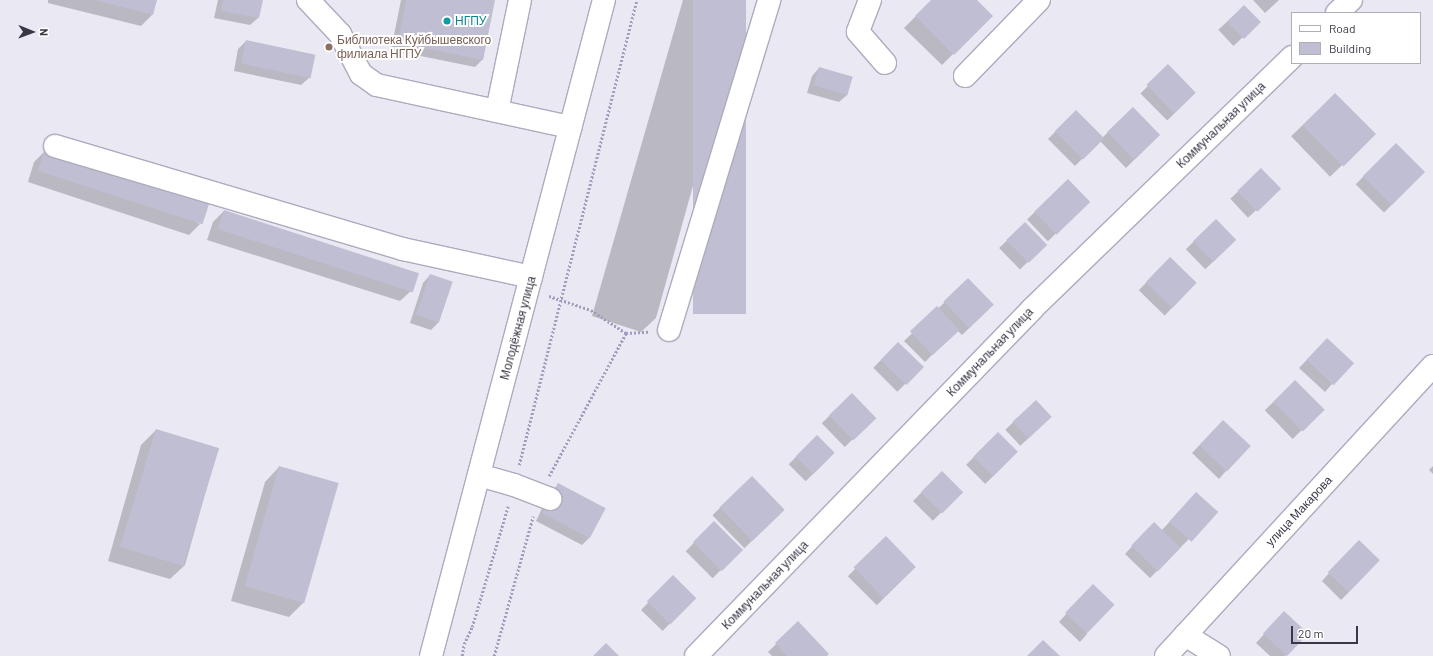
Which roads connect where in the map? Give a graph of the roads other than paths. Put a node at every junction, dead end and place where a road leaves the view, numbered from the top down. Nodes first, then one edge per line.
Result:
1 (308, 0) edge
2 (520, 0) edge
3 (604, 0) edge
4 (769, 0) edge
5 (870, 0) edge
6 (1350, 0) edge
7 (1030, 3) edge
8 (1338, 12) edge
9 (1291, 58) edge
10 (885, 63) dead end
11 (965, 76) dead end
12 (497, 111) junction
13 (570, 128) junction
14 (55, 146) dead end
15 (530, 282) junction
16 (669, 330) road end
17 (1433, 366) edge
18 (479, 475) junction
19 (544, 497) road end
20 (1185, 636) junction
21 (431, 656) edge
22 (696, 656) edge
23 (1166, 656) edge
24 (1219, 656) edge

1 - 12 street
2 - 12 street
3 - 13 street, Молодёжная улица
4 - 16 street
5 - 10 street
6 - 8 street
7 - 11 street
9 - 22 street, Коммунальная улица
12 - 13 street
13 - 15 street, Молодёжная улица
14 - 15 street
15 - 18 street, Молодёжная улица
17 - 20 street, улица Макарова
18 - 19 street
18 - 21 street, Молодёжная улица
20 - 23 street, улица Макарова
20 - 24 street

